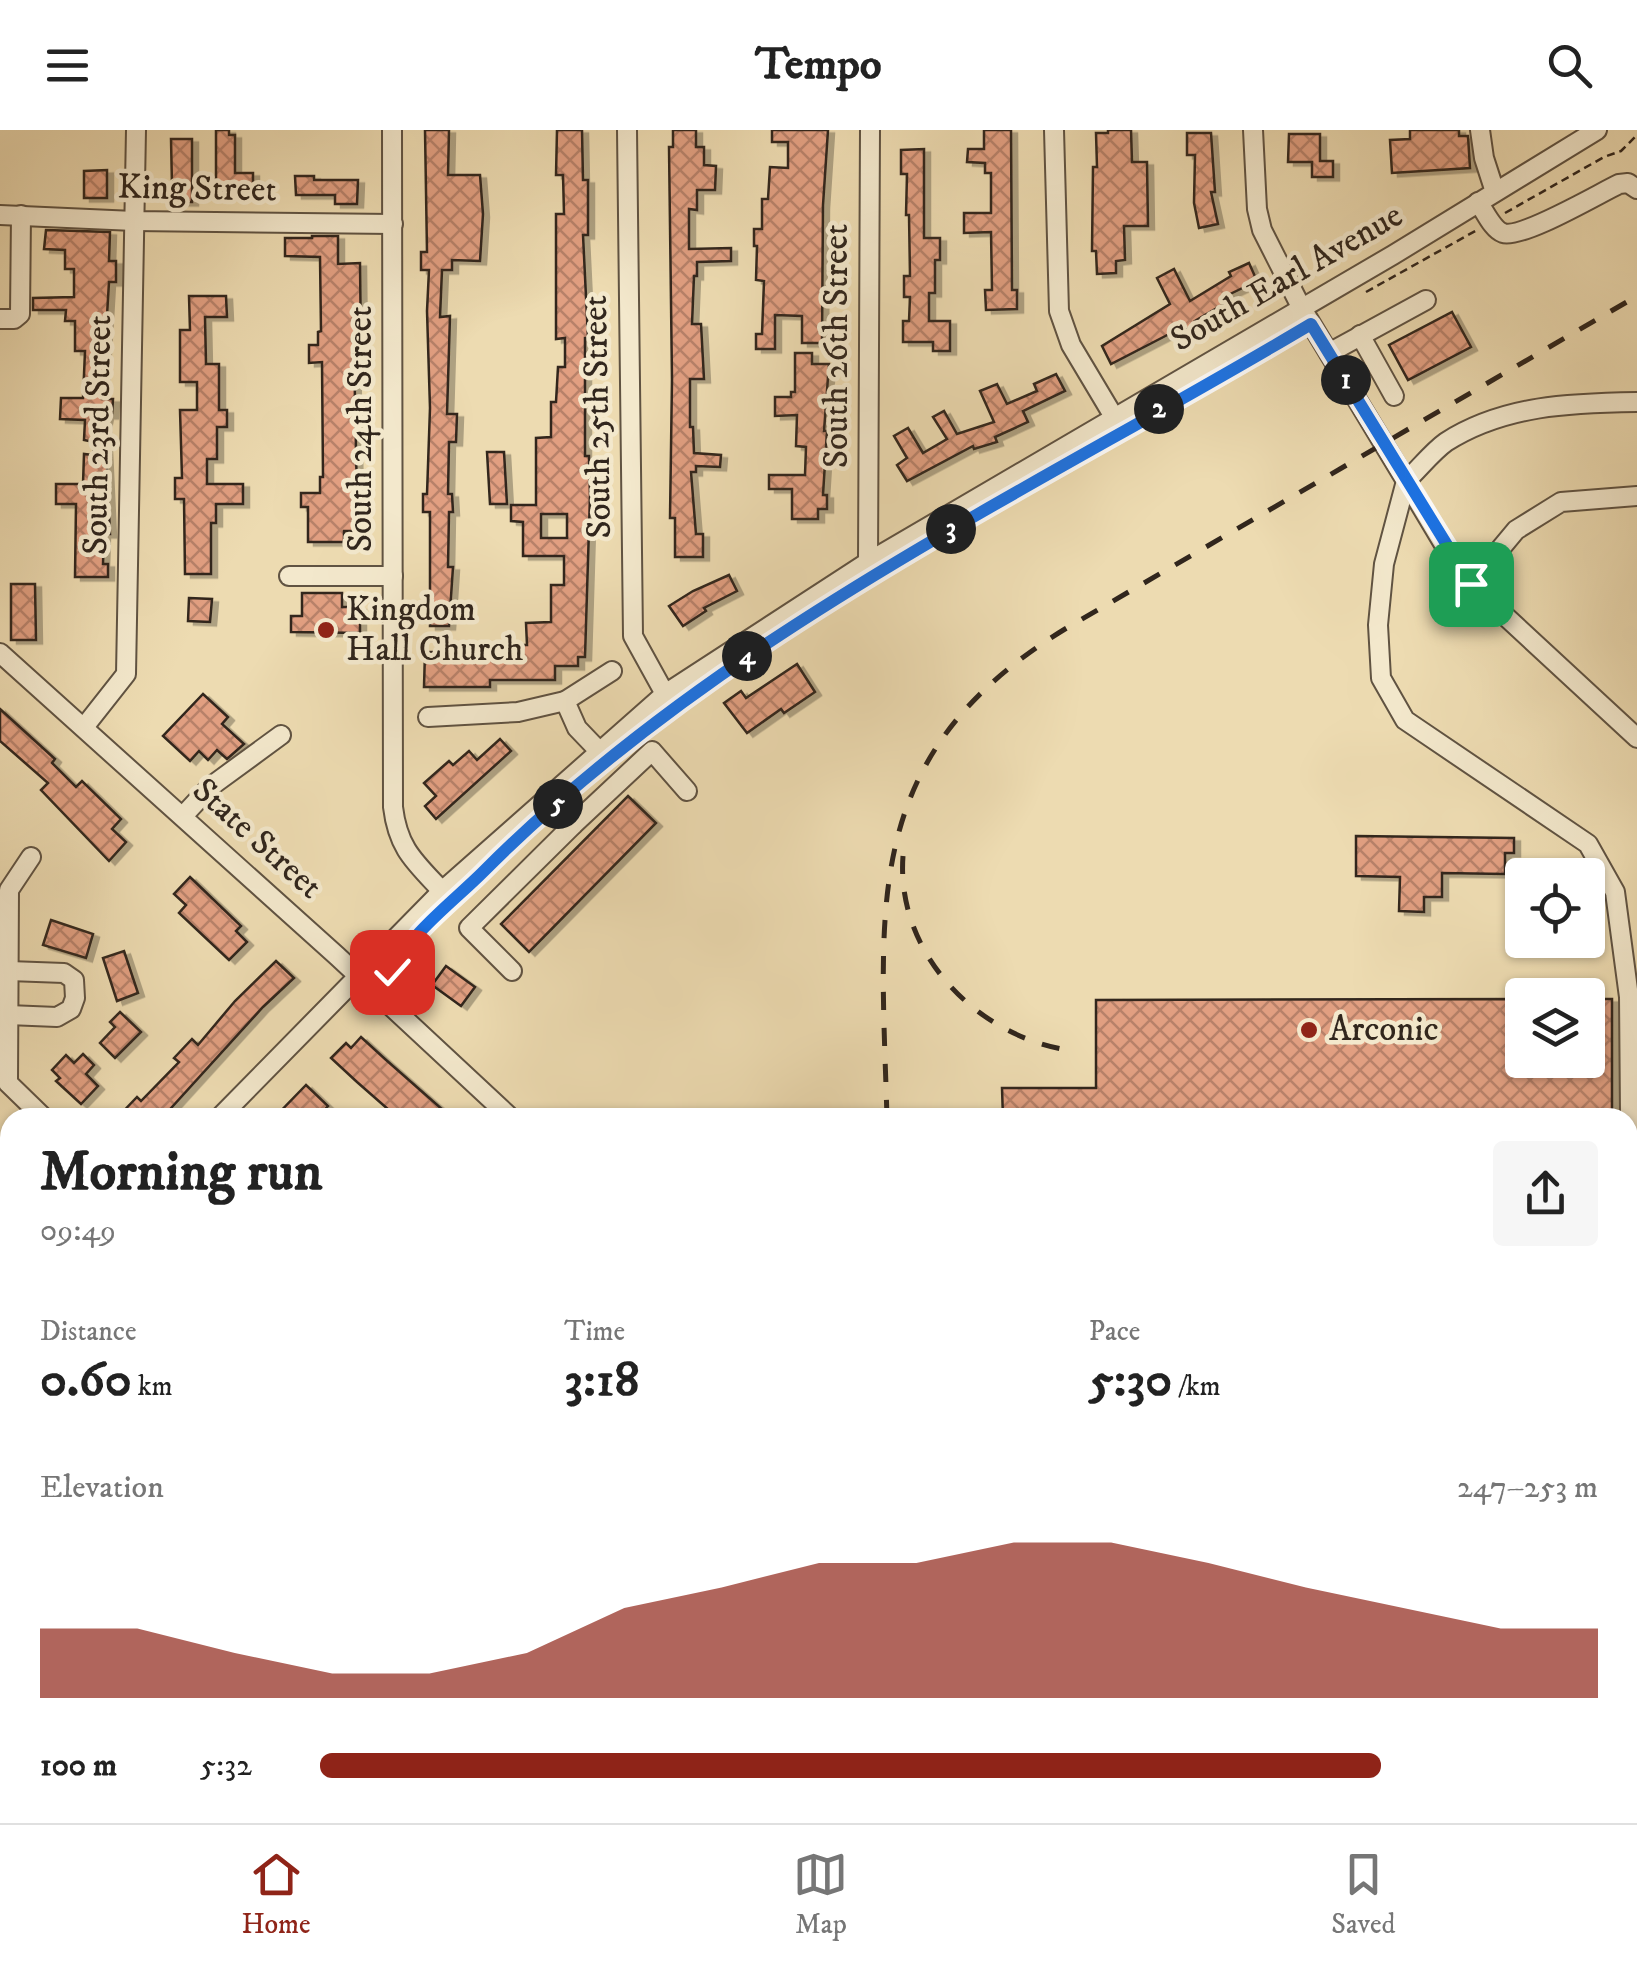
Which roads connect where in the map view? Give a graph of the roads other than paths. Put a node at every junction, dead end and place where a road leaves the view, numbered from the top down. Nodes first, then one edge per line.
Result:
1 (136, 130) edge
2 (392, 130) edge
3 (627, 130) edge
4 (870, 130) edge
5 (1054, 130) edge
6 (1252, 130) edge
7 (1480, 130) edge
8 (1597, 130) edge
9 (1637, 189) edge
10 (1495, 192) junction
11 (1478, 202) junction
12 (0, 215) edge
13 (21, 215) junction
14 (134, 221) junction
15 (393, 224) junction
16 (1426, 300) dead end
17 (1301, 307) junction
18 (0, 319) edge
19 (1360, 335) junction
20 (1329, 353) junction
21 (1394, 396) dead end
22 (1637, 402) edge
23 (1114, 417) junction
24 (1406, 481) junction
25 (1637, 496) edge
26 (868, 562) junction
27 (289, 576) dead end
28 (393, 576) junction
29 (1471, 584) junction
30 (0, 653) edge
31 (612, 671) dead end
32 (665, 694) junction
33 (564, 701) junction
34 (428, 717) dead end
35 (85, 726) junction
36 (281, 735) dead end
37 (1637, 738) edge
38 (600, 752) junction
39 (687, 791) dead end
40 (548, 798) junction
41 (183, 816) junction
42 (572, 825) junction
43 (31, 857) dead end
44 (442, 891) junction
45 (512, 971) dead end
46 (9, 972) junction
47 (358, 976) junction
48 (8, 1016) junction
49 (34, 1108) edge
50 (233, 1108) edge
51 (500, 1108) edge
52 (1631, 1108) edge

1 - 14 street, South 23rd Street
2 - 15 street, South 24th Street
3 - 32 street, South 25th Street
4 - 26 street, South 26th Street
5 - 23 street
6 - 17 street
7 - 10 street
8 - 10 street, South Earl Avenue
9 - 11 street
10 - 11 street, South Earl Avenue
11 - 17 street, South Earl Avenue
12 - 13 street, King Street
13 - 14 street, King Street
13 - 18 street
14 - 15 street, King Street
14 - 35 street, South 23rd Street
15 - 28 street, South 24th Street
16 - 19 street
17 - 20 street
17 - 23 street, South Earl Avenue
19 - 20 street
19 - 21 street
20 - 24 street
22 - 24 street
23 - 26 street, South Earl Avenue
24 - 29 street
24 - 52 street
25 - 29 street
26 - 32 street, South Earl Avenue
27 - 28 street
28 - 44 street, South 24th Street
29 - 37 street
30 - 35 street, State Street
31 - 33 street
32 - 38 street, South Earl Avenue
33 - 34 street
33 - 38 street
35 - 41 street, State Street
36 - 41 street
38 - 40 street, South Earl Avenue
39 - 42 street
40 - 42 street
40 - 44 street, South Earl Avenue
41 - 47 street, State Street
42 - 45 street
43 - 46 street
44 - 47 street, South Earl Avenue
46 - 48 street
46 - 48 street
47 - 50 street, South Earl Avenue
47 - 51 street, State Street
48 - 49 street

